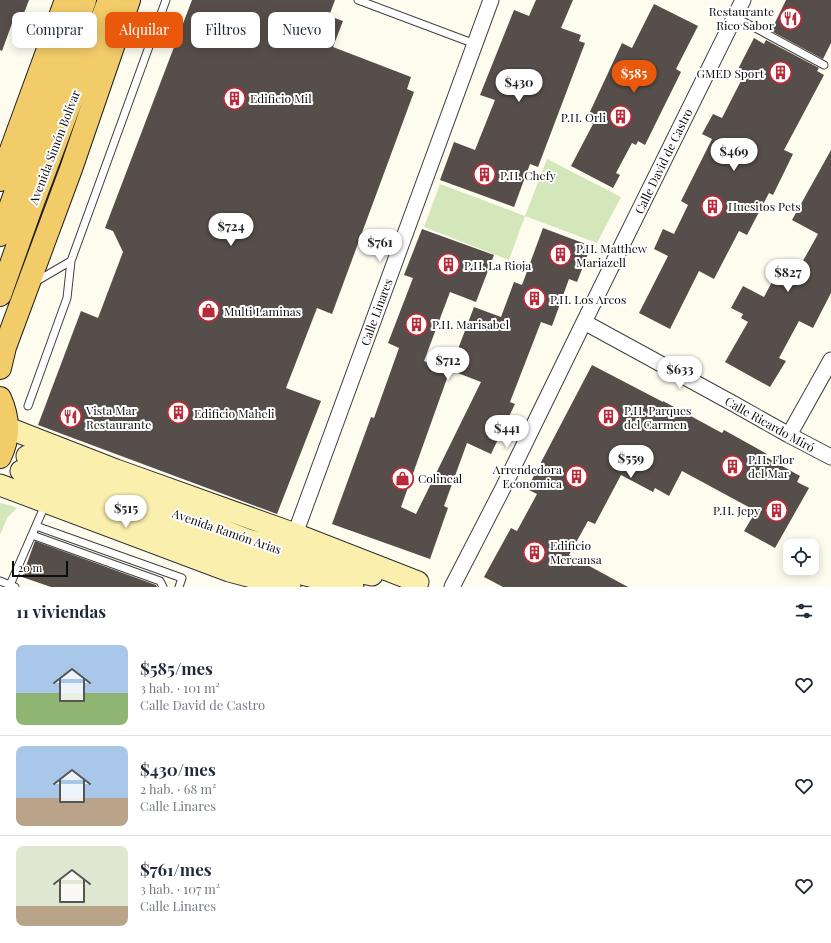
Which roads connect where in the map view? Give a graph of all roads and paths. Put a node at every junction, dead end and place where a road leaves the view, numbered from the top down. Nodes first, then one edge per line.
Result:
1 (66, 0) edge
2 (85, 0) edge
3 (109, 0) edge
4 (130, 0) edge
5 (166, 0) edge
6 (358, 0) edge
7 (491, 0) edge
8 (743, 0) edge
9 (735, 17) junction
10 (475, 44) junction
11 (824, 65) dead end
12 (0, 180) edge
13 (0, 235) edge
14 (71, 261) junction
15 (28, 286) junction
16 (0, 295) edge
17 (20, 308) junction
18 (0, 316) edge
19 (584, 322) junction
20 (831, 360) edge
21 (0, 368) edge
22 (0, 398) edge
23 (28, 406) dead end
24 (8, 428) junction
25 (789, 435) junction
26 (0, 457) edge
27 (831, 457) edge
28 (0, 486) edge
29 (46, 503) junction
30 (36, 526) junction
31 (295, 534) junction
32 (32, 535) junction
33 (0, 581) edge
34 (426, 584) edge
35 (13, 586) edge
36 (162, 587) edge
37 (179, 587) edge
38 (290, 587) edge
39 (353, 587) edge
40 (452, 587) edge

1 - 12 main road
2 - 13 main road, Avenida Simón Bolívar
3 - 16 main road, Avenida Simón Bolívar
4 - 15 main road
5 - 14 lane
6 - 10 lane
7 - 10 street, Calle Linares
8 - 9 street, Calle David de Castro
9 - 11 lane
9 - 19 street, Calle David de Castro
10 - 31 street, Calle Linares
14 - 15 lane
14 - 23 lane
15 - 17 main road
17 - 18 main road
17 - 21 main road
19 - 25 street, Calle Ricardo Miró
19 - 40 street, Calle David de Castro
20 - 25 street
22 - 24 main road
24 - 26 main road
24 - 31 main road
25 - 27 street, Calle Ricardo Miró
28 - 29 main road
29 - 30 lane
29 - 38 main road
30 - 32 lane
30 - 37 lane
31 - 34 main road
32 - 35 lane
32 - 36 lane
33 - 35 lane
34 - 39 main road, Avenida Ramón Arias

